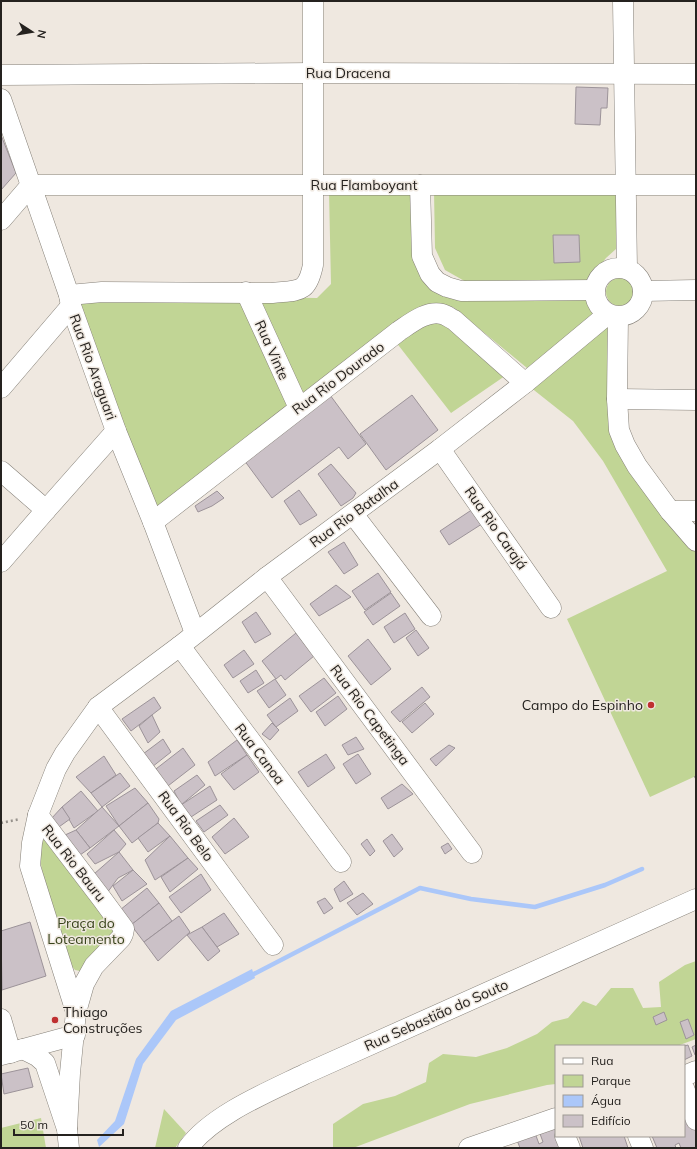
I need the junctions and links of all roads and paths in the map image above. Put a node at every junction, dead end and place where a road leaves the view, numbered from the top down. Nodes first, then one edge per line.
1 (313, 1) edge
2 (623, 1) edge
3 (314, 73) junction
4 (624, 74) junction
5 (696, 74) edge
6 (1, 75) edge
7 (1, 99) edge
8 (31, 185) junction
9 (313, 185) junction
10 (420, 185) junction
11 (626, 185) junction
12 (696, 185) edge
13 (1, 220) edge
14 (627, 269) junction
15 (595, 290) junction
16 (696, 290) edge
17 (644, 291) junction
18 (246, 292) junction
19 (70, 300) junction
20 (613, 316) junction
21 (525, 383) junction
22 (1, 388) edge
23 (617, 400) junction
24 (696, 400) edge
25 (298, 408) junction
26 (116, 431) junction
27 (440, 449) junction
28 (1, 471) edge
29 (46, 510) junction
30 (670, 511) junction
31 (696, 511) edge
32 (352, 514) junction
33 (153, 522) junction
34 (696, 542) edge
35 (1, 562) edge
36 (267, 577) junction
37 (551, 608) dead end
38 (431, 616) dead end
39 (195, 633) junction
40 (180, 646) junction
41 (98, 707) junction
42 (38, 815) junction
43 (472, 853) dead end
44 (341, 862) dead end
45 (696, 899) edge
46 (273, 945) dead end
47 (76, 1012) junction
48 (1, 1019) edge
49 (75, 1036) junction
50 (12, 1053) edge
51 (696, 1071) edge
52 (685, 1076) edge
53 (685, 1091) edge
54 (555, 1118) edge
55 (696, 1120) edge
56 (565, 1137) edge
57 (638, 1137) edge
58 (68, 1139) edge
59 (508, 1142) edge
60 (188, 1148) edge
61 (469, 1148) edge
62 (570, 1148) edge
63 (642, 1148) edge

1 - 3 street
2 - 4 street
3 - 4 street, Rua Dracena
3 - 6 street, Rua Dracena
3 - 9 street
4 - 5 street, Rua Dracena
4 - 11 street
7 - 8 street, Rua Rio Araguari
8 - 9 street, Rua Flamboyant
8 - 13 street
8 - 19 street, Rua Rio Araguari
9 - 10 street, Rua Flamboyant
9 - 18 street
10 - 11 street, Rua Flamboyant
10 - 15 street
11 - 12 street, Rua Flamboyant
11 - 14 street
14 - 15 street
14 - 17 street
15 - 20 street
16 - 17 street
17 - 20 street
18 - 19 street
18 - 25 street, Rua Vinte
19 - 22 street
19 - 26 street, Rua Rio Araguari
20 - 21 street, Rua Rio Batalha
20 - 23 street
21 - 25 street, Rua Rio Dourado
21 - 27 street, Rua Rio Batalha
23 - 24 street
23 - 30 street
25 - 33 street, Rua Rio Dourado
26 - 29 street
26 - 33 street, Rua Rio Araguari
27 - 32 street, Rua Rio Batalha
27 - 37 street, Rua Rio Carajá
28 - 29 street
29 - 35 street
30 - 31 street
30 - 34 street
32 - 36 street, Rua Rio Batalha
32 - 38 street
33 - 39 street, Rua Rio Araguari
36 - 39 street, Rua Rio Batalha
36 - 43 street, Rua Rio Capetinga
39 - 40 street, Rua Rio Batalha
40 - 41 street, Rua Rio Batalha
40 - 44 street, Rua Canoa
41 - 42 street, Rua Rio Batalha
41 - 46 street, Rua Rio Belo
42 - 47 street, Rua Rio Batalha
42 - 47 street, Rua Rio Bauru
45 - 60 street, Rua Sebastião do Souto
47 - 49 street
48 - 50 street
49 - 50 street
49 - 58 street
50 - 58 street
51 - 52 street
53 - 55 street
54 - 59 street
56 - 62 street
57 - 63 street
59 - 61 street

